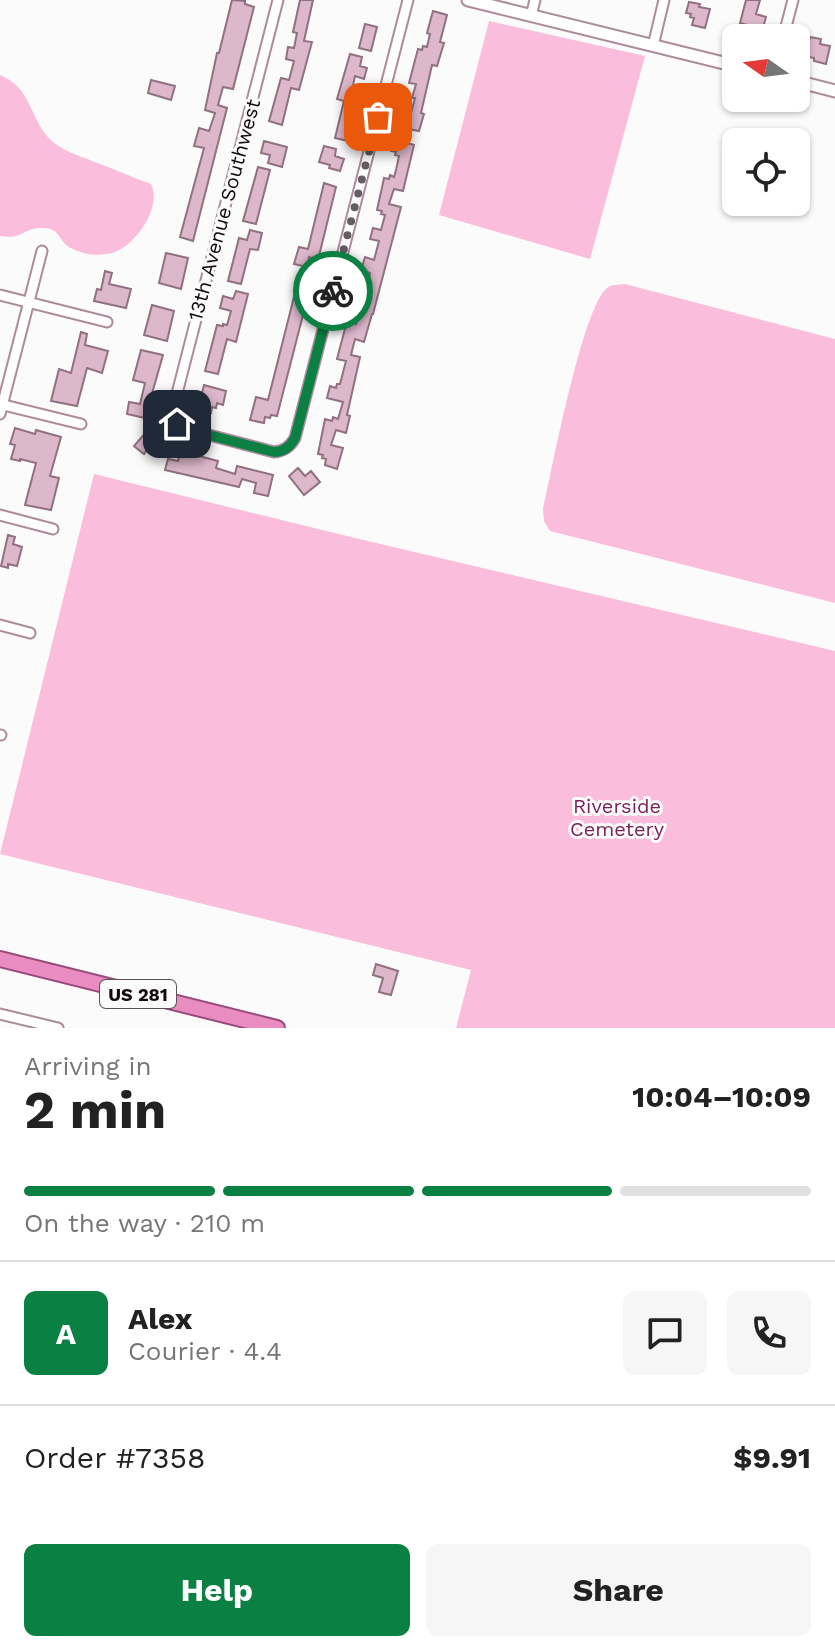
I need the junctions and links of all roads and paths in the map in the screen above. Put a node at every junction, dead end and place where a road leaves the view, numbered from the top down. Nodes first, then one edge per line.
1 (278, 0) edge
2 (408, 0) edge
3 (468, 0) edge
4 (535, 0) edge
5 (664, 0) edge
6 (793, 0) edge
7 (531, 16) junction
8 (787, 24) edge
9 (653, 46) junction
10 (722, 63) edge
11 (810, 85) edge
12 (835, 91) edge
13 (42, 251) dead end
14 (0, 295) edge
15 (28, 302) junction
16 (107, 322) dead end
17 (1, 408) edge
18 (81, 424) dead end
19 (0, 515) edge
20 (53, 529) dead end
21 (0, 625) edge
22 (30, 633) dead end
23 (0, 959) edge
24 (0, 1014) edge
25 (58, 1028) edge
26 (277, 1028) edge

1 - 2 street, 13th Avenue Southwest
3 - 7 street
4 - 7 street
5 - 9 street
6 - 8 street
7 - 9 street
9 - 10 street
11 - 12 street
13 - 15 street
14 - 15 street
15 - 16 street
15 - 17 street
17 - 18 street
19 - 20 street
21 - 22 street
23 - 26 highway, US 281
24 - 25 street

